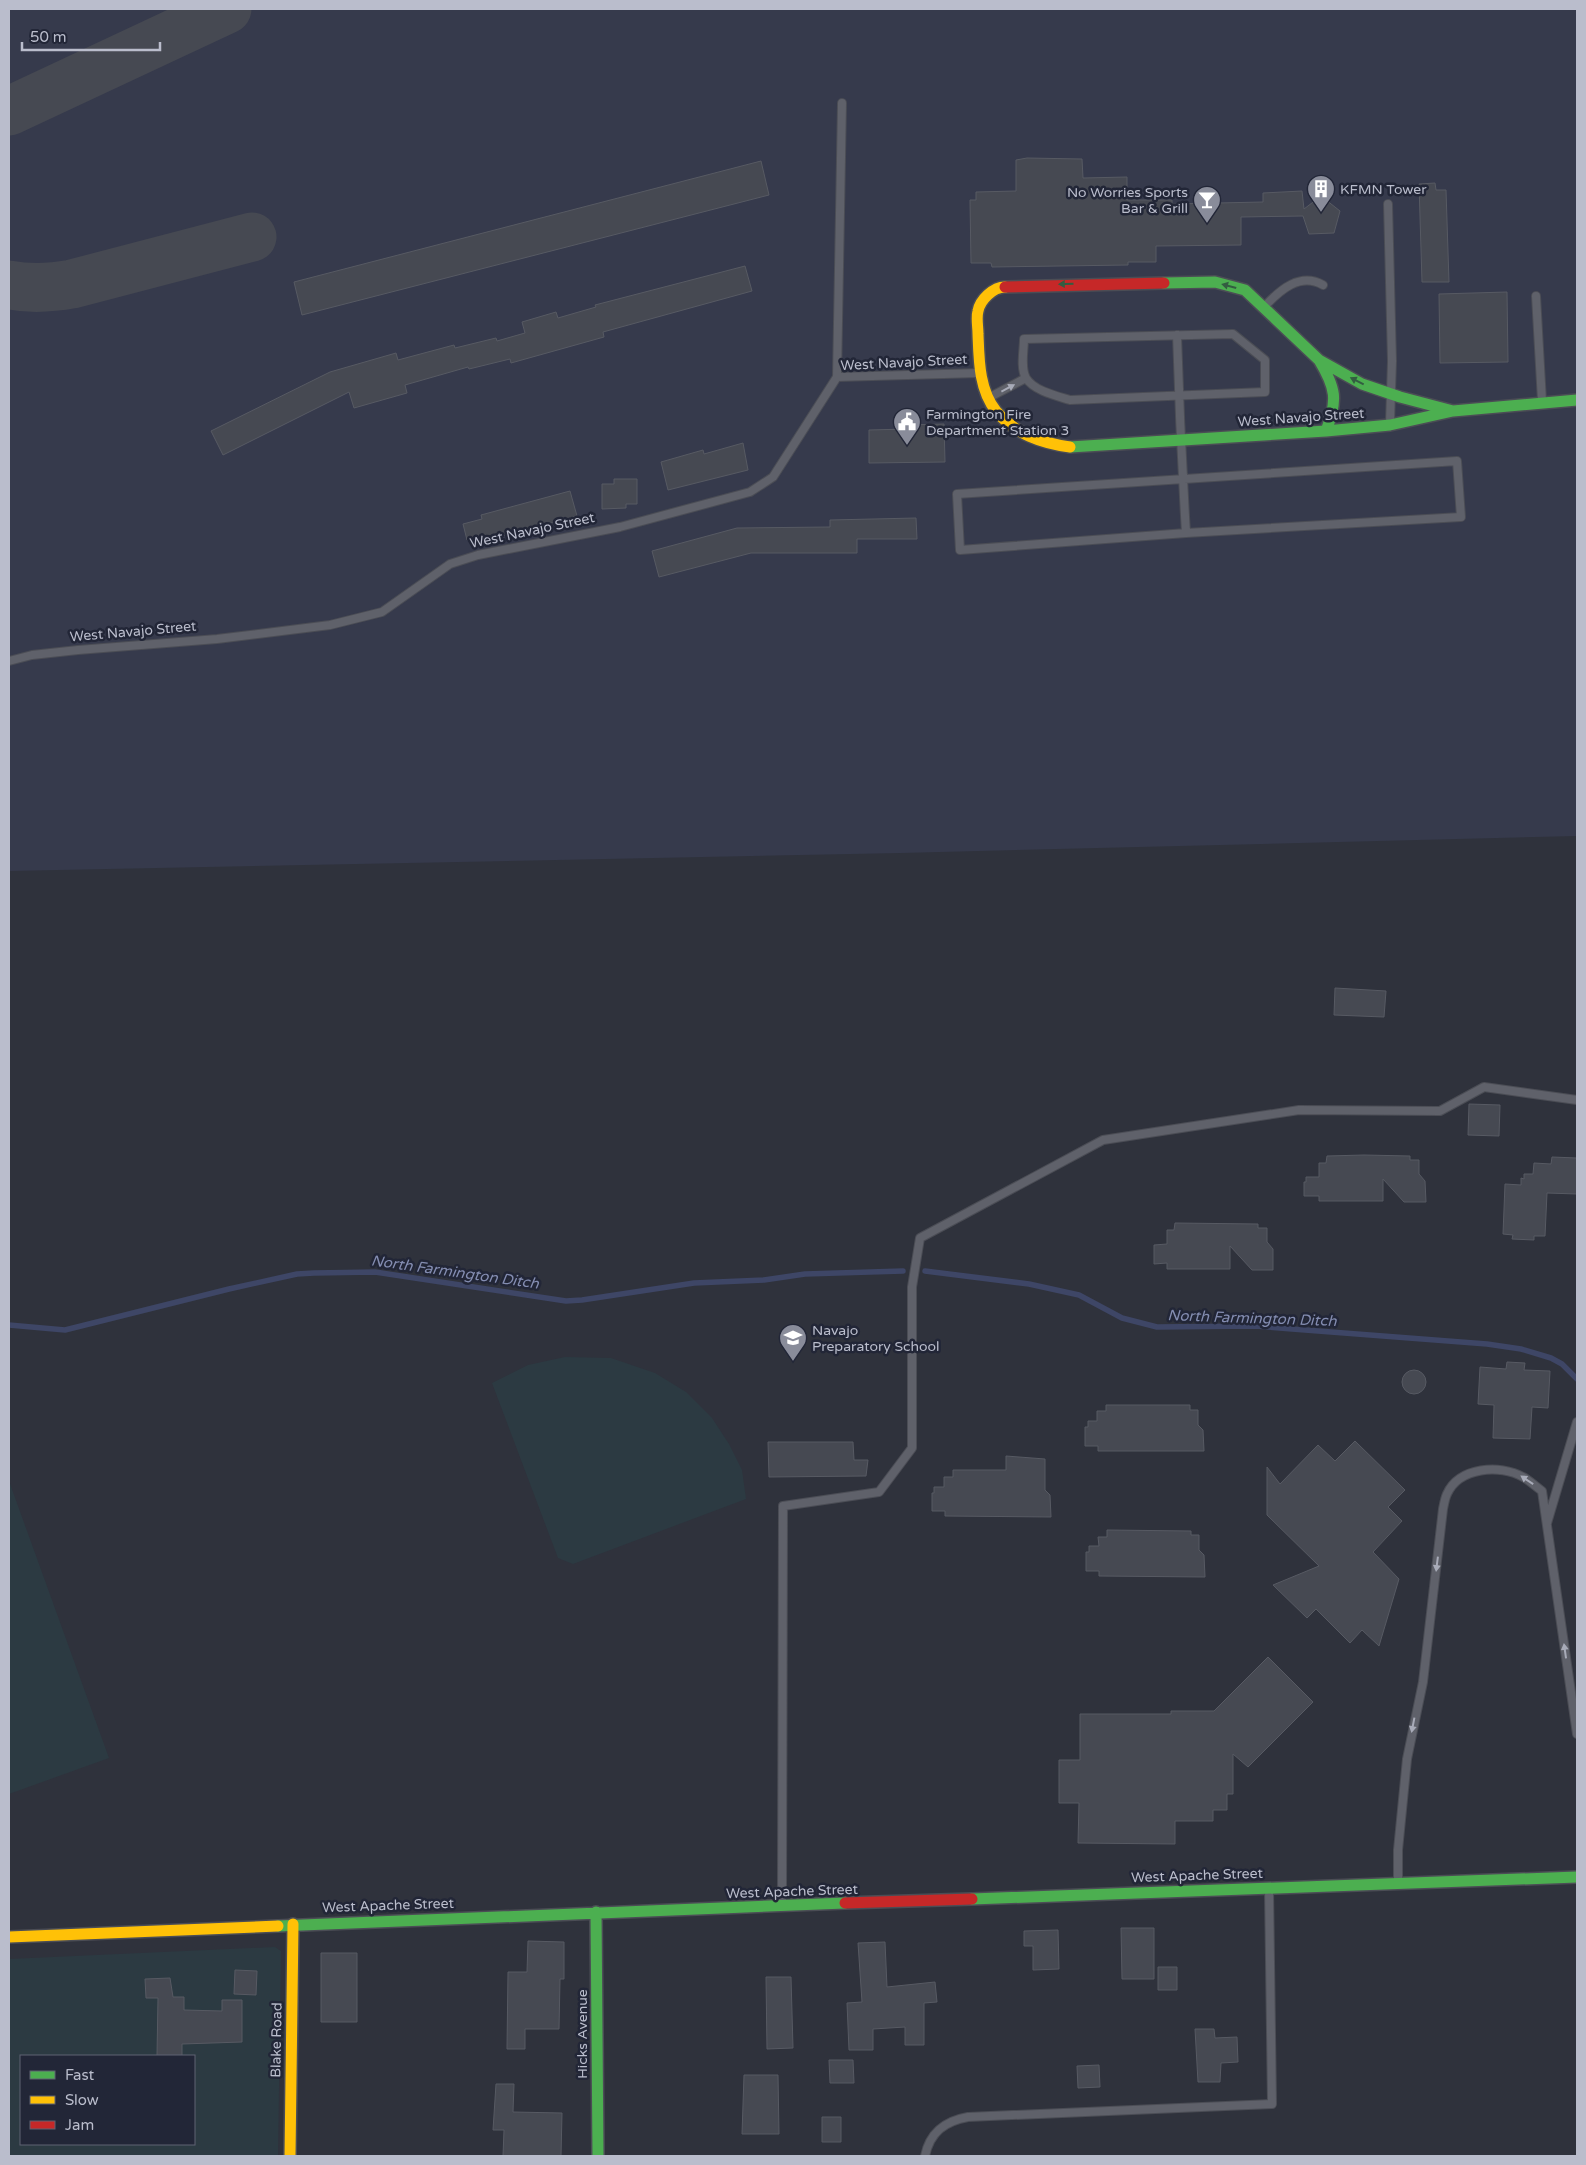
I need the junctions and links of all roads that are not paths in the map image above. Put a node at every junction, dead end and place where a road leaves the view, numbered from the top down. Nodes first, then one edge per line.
1 (842, 103) dead end
2 (1388, 204) dead end
3 (1323, 285) dead end
4 (1536, 296) dead end
5 (1264, 307) junction
6 (1177, 335) junction
7 (1319, 360) junction
8 (979, 373) junction
9 (837, 377) junction
10 (1026, 378) junction
11 (1390, 394) junction
12 (1179, 395) junction
13 (988, 398) junction
14 (1577, 400) edge
15 (1542, 403) junction
16 (1454, 411) junction
17 (1390, 425) junction
18 (1326, 431) junction
19 (1181, 440) junction
20 (1183, 479) junction
21 (1186, 533) junction
22 (9, 661) edge
23 (1577, 1100) edge
24 (1577, 1422) edge
25 (1547, 1526) junction
26 (1577, 1734) edge
27 (1577, 1877) edge
28 (1398, 1883) junction
29 (1269, 1887) junction
30 (782, 1906) junction
31 (596, 1912) junction
32 (293, 1924) junction
33 (9, 1937) edge
34 (290, 2156) edge
35 (598, 2156) edge
36 (925, 2156) edge

1 - 9 lane
2 - 11 lane
3 - 5 lane
4 - 15 lane
5 - 7 street
5 -> 8 street
6 - 10 lane
6 - 12 lane
6 - 12 lane
11 -> 7 street
7 - 18 street
8 - 9 lane, West Navajo Street
8 - 13 street, West Navajo Street
9 - 22 lane, West Navajo Street
10 - 12 lane
13 -> 10 lane
11 - 16 street
11 - 17 lane
12 - 19 lane
13 - 19 street, West Navajo Street
14 - 15 street, West Navajo Street
15 - 16 street, West Navajo Street
16 - 17 street, West Navajo Street
17 - 18 street, West Navajo Street
18 - 19 street, West Navajo Street
19 - 20 lane
20 - 21 lane
20 - 21 lane
20 - 21 lane
23 - 30 lane
24 - 25 lane
26 -> 25 lane
25 -> 28 lane
27 - 28 street, West Apache Street
28 - 29 street, West Apache Street
29 - 30 street, West Apache Street
29 - 36 lane
30 - 31 street, West Apache Street
31 - 32 street, West Apache Street
31 - 35 street, Hicks Avenue
32 - 33 street, West Apache Street
32 - 34 street, Blake Road

